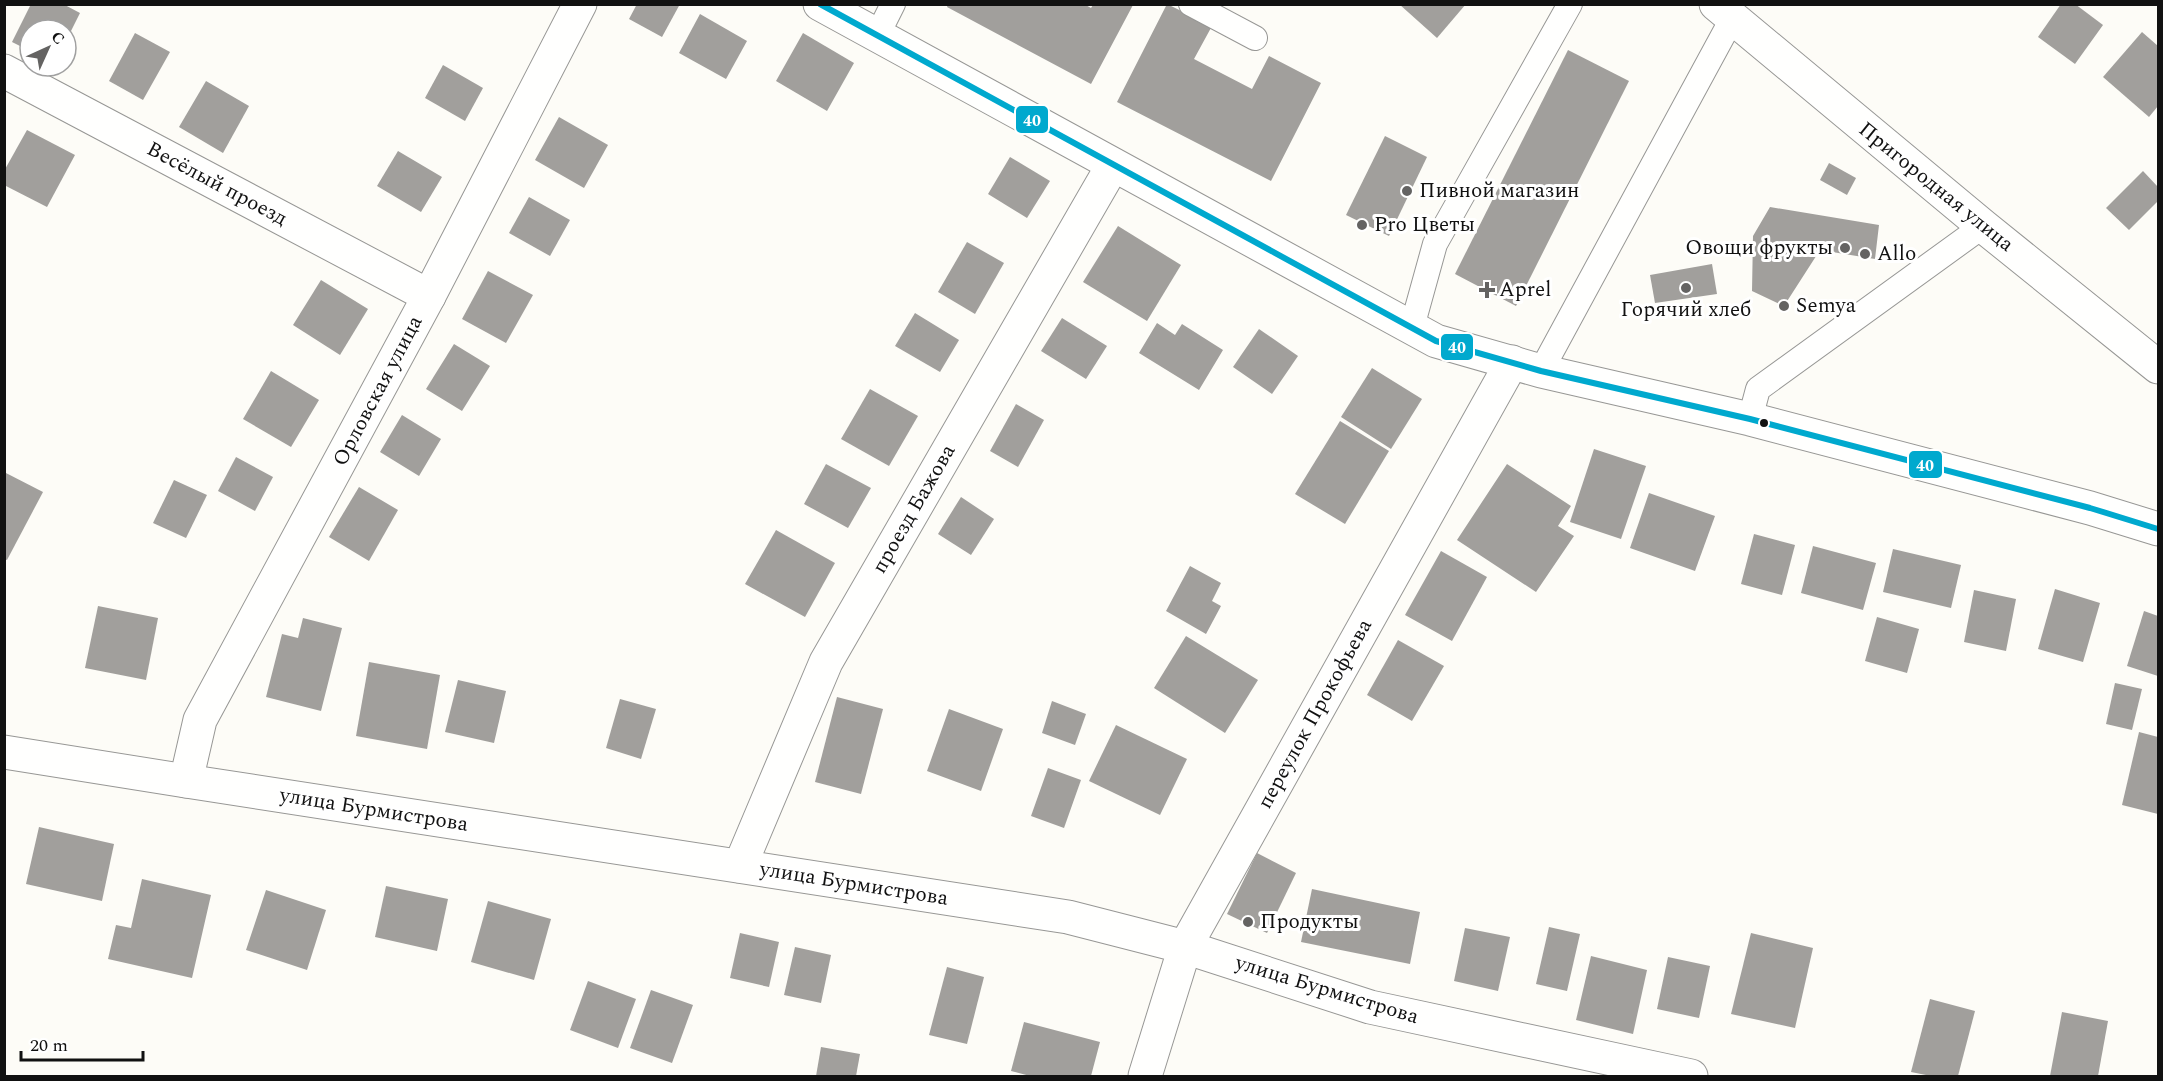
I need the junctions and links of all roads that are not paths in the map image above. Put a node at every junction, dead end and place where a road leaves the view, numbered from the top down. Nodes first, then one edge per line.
1 (580, 4) edge
2 (820, 4) edge
3 (893, 4) edge
4 (1191, 4) edge
5 (1570, 4) edge
6 (1724, 12) edge
7 (877, 36) junction
8 (1255, 38) dead end
9 (4, 71) edge
10 (1113, 165) junction
11 (1983, 226) junction
12 (429, 296) junction
13 (1412, 327) junction
14 (1527, 367) junction
15 (2158, 367) edge
16 (1750, 419) junction
17 (2158, 529) edge
18 (4, 752) edge
19 (186, 781) junction
20 (740, 866) junction
21 (1185, 947) junction
22 (1145, 1077) edge
23 (1690, 1077) edge

1 - 12 street, Орловская улица
2 - 7 street
3 - 7 lane
4 - 8 lane
5 - 13 lane
6 - 11 street, Пригородная улица
6 - 14 lane
7 - 10 street
9 - 12 street, Весёлый проезд
10 - 13 street
10 - 20 street, проезд Бажова
11 - 15 street, Пригородная улица
11 - 16 lane
12 - 19 street, Орловская улица
13 - 14 street
14 - 16 street
14 - 21 street, переулок Прокофьева
16 - 17 street
18 - 19 street, улица Бурмистрова
19 - 20 street, улица Бурмистрова
20 - 21 street, улица Бурмистрова
21 - 22 street, переулок Прокофьева
21 - 23 street, улица Бурмистрова

